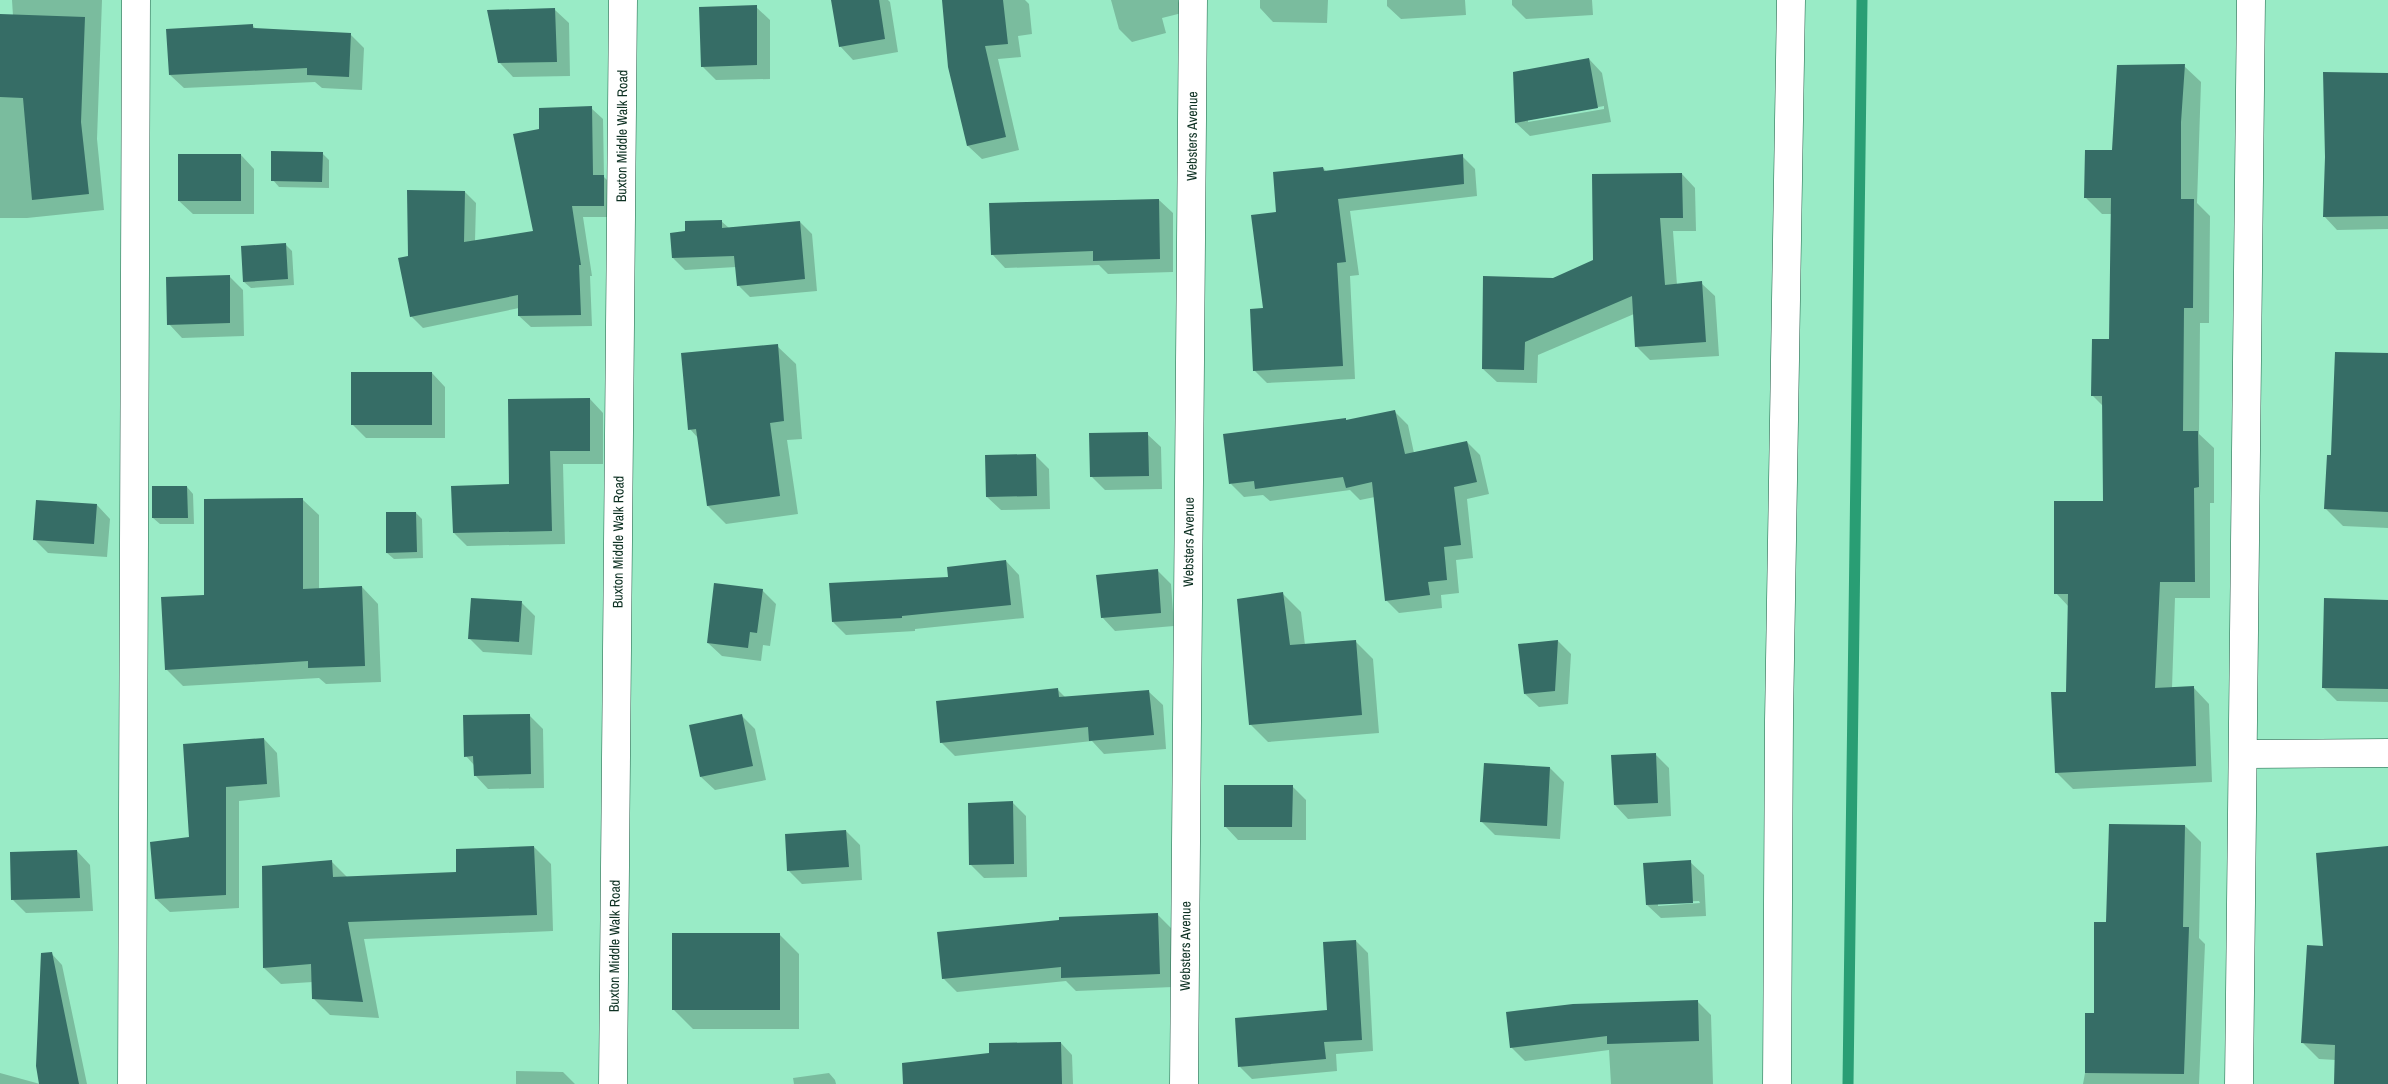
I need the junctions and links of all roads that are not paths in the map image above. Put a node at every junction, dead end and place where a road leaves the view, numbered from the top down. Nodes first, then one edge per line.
1 (136, 0) edge
2 (623, 0) edge
3 (1193, 0) edge
4 (1791, 0) edge
5 (2251, 0) edge
6 (2388, 753) edge
7 (2245, 754) junction
8 (132, 1084) edge
9 (614, 1084) edge
10 (1184, 1084) edge
11 (1777, 1084) edge
12 (2239, 1084) edge

1 - 8 street
2 - 9 street, Buxton Middle Walk Road
3 - 10 street, Websters Avenue
4 - 11 street
5 - 7 street
6 - 7 street
7 - 12 street

